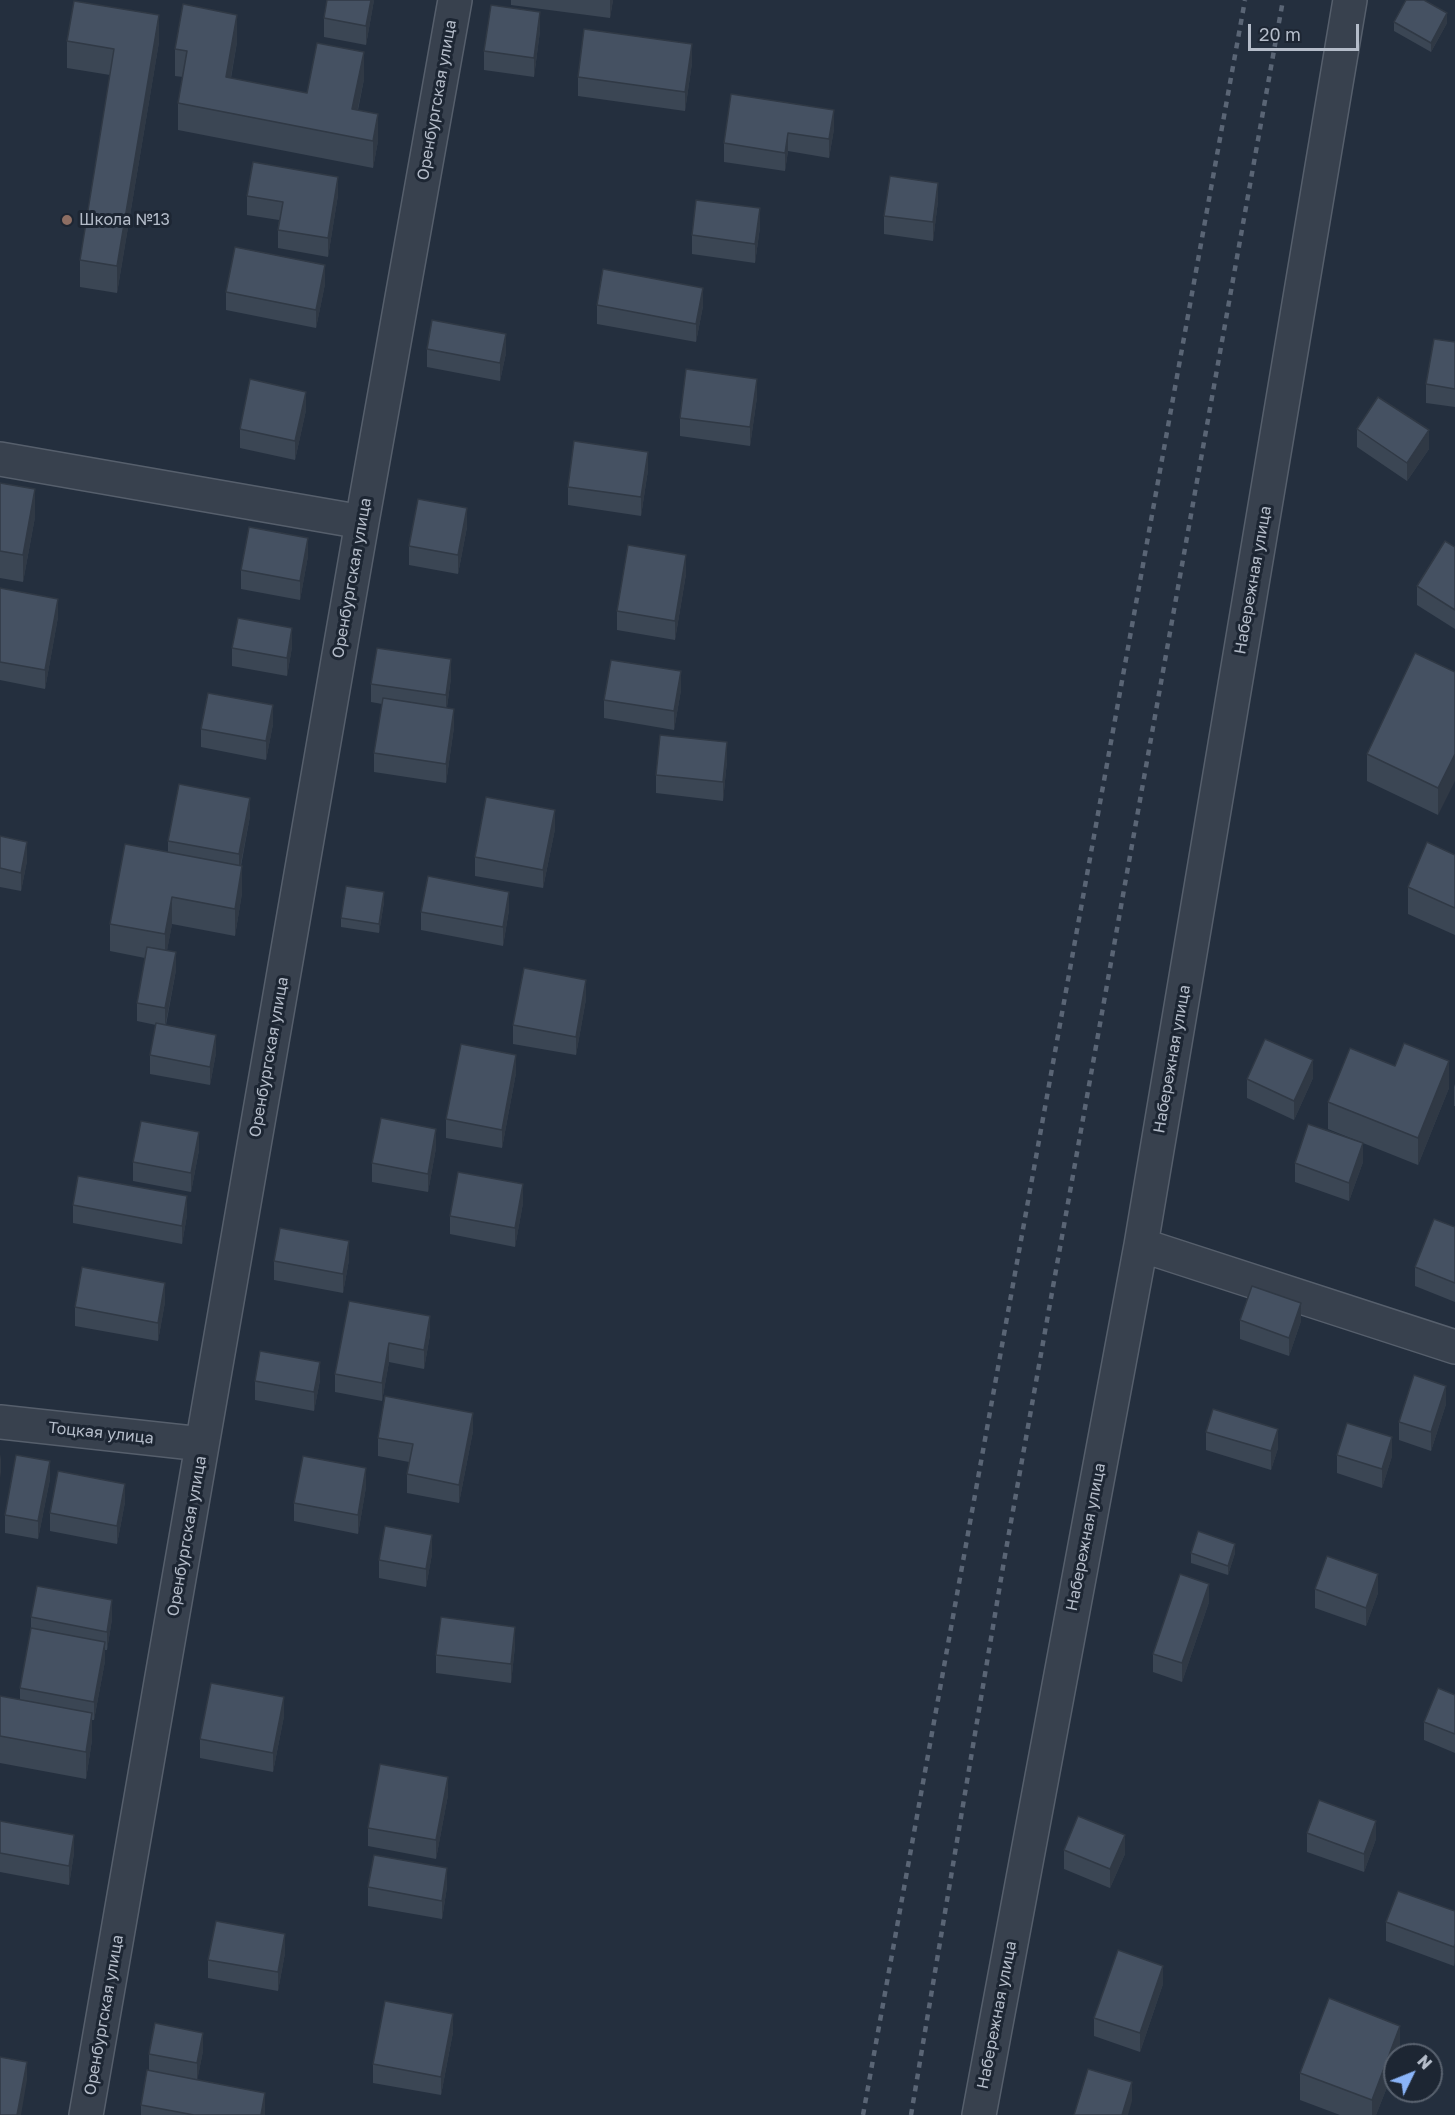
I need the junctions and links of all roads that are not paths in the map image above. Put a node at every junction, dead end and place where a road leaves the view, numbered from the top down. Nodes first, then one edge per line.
1 (455, 0) edge
2 (1350, 0) edge
3 (0, 459) edge
4 (362, 522) junction
5 (1140, 1245) junction
6 (1455, 1347) edge
7 (0, 1422) edge
8 (202, 1444) junction
9 (86, 2115) edge
10 (979, 2115) edge

1 - 4 street, Оренбургская улица
2 - 5 street, Набережная улица
3 - 4 street
4 - 8 street, Оренбургская улица
5 - 6 street
5 - 10 street, Набережная улица
7 - 8 street, Тоцкая улица
8 - 9 street, Оренбургская улица

